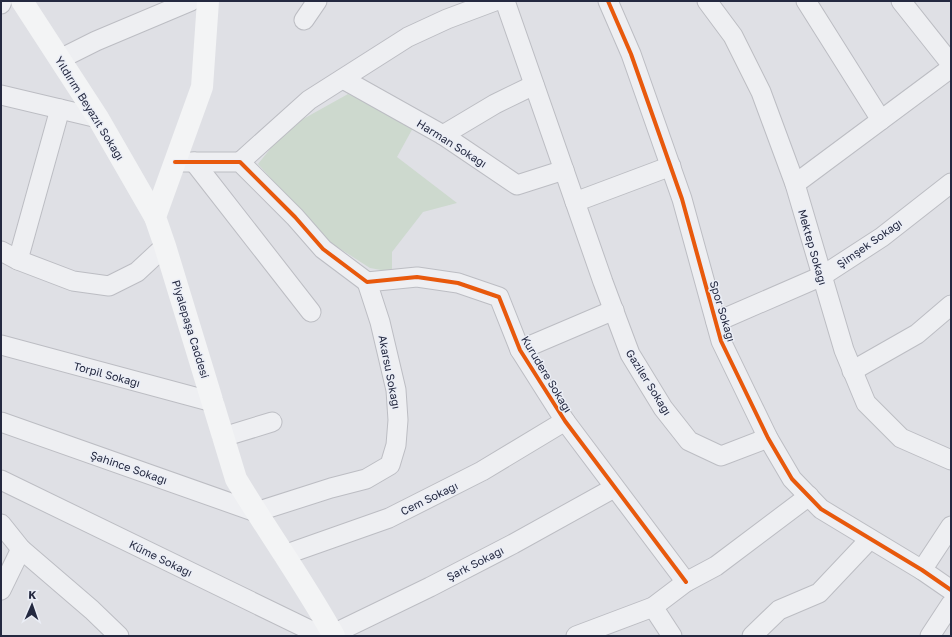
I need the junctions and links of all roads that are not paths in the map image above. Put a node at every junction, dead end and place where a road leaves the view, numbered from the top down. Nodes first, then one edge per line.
1 (2, 1) edge
2 (22, 1) edge
3 (191, 1) edge
4 (208, 1) edge
5 (317, 1) edge
6 (495, 1) edge
7 (505, 1) edge
8 (608, 1) edge
9 (708, 1) edge
10 (806, 1) edge
11 (901, 1) edge
12 (1, 4) edge
13 (304, 20) dead end
14 (60, 59) junction
15 (951, 64) edge
16 (951, 68) edge
17 (343, 79) junction
18 (534, 85) junction
19 (1, 95) edge
20 (60, 109) junction
21 (98, 118) junction
22 (881, 120) junction
23 (443, 135) junction
24 (184, 162) junction
25 (240, 162) junction
26 (671, 166) junction
27 (564, 170) junction
28 (951, 183) edge
29 (794, 184) junction
30 (575, 202) junction
31 (155, 217) junction
32 (166, 246) junction
33 (1, 251) edge
34 (18, 260) junction
35 (822, 276) junction
36 (367, 282) junction
37 (951, 305) edge
38 (614, 310) junction
39 (311, 312) dead end
40 (716, 322) junction
41 (1, 346) edge
42 (520, 350) junction
43 (852, 371) junction
44 (213, 402) junction
45 (565, 421) junction
46 (1, 422) edge
47 (272, 422) dead end
48 (223, 437) junction
49 (768, 438) junction
50 (951, 460) edge
51 (1, 480) edge
52 (614, 488) junction
53 (809, 496) junction
54 (256, 512) junction
55 (1, 524) edge
56 (951, 526) edge
57 (870, 539) junction
58 (21, 549) junction
59 (284, 555) junction
60 (922, 570) junction
61 (686, 582) junction
62 (1, 590) edge
63 (951, 590) edge
64 (951, 604) edge
65 (653, 607) junction
66 (330, 635) edge
67 (120, 636) edge
68 (576, 636) edge
69 (672, 636) edge
70 (752, 636) edge
71 (930, 636) edge

1 - 12 street
2 - 14 street, Yıldırım Beyazıt Sokağı
3 - 14 street
4 - 24 street
5 - 13 street
6 - 17 street
7 - 18 street, Gaziler Sokağı
8 - 26 street, Spor Sokağı
9 - 29 street, Mektep Sokağı
10 - 22 street
11 - 15 street
14 - 21 street, Yıldırım Beyazıt Sokağı
16 - 22 street
17 - 23 street, Harman Sokağı
17 - 25 street
18 - 23 street
18 - 27 street, Gaziler Sokağı
19 - 20 street
20 - 21 street
20 - 34 street
21 - 31 street, Yıldırım Beyazıt Sokağı
22 - 29 street
23 - 27 street, Harman Sokağı
24 - 25 street
24 - 31 street
24 - 39 street
25 - 36 street
26 - 30 street
26 - 40 street, Spor Sokağı
27 - 30 street, Gaziler Sokağı
28 - 35 street, Şimşek Sokağı
29 - 35 street, Mektep Sokağı
30 - 38 street, Gaziler Sokağı
31 - 32 street, Piyalepaşa Caddesi
32 - 34 street
32 - 44 street, Piyalepaşa Caddesi
33 - 34 street
35 - 40 street, Şimşek Sokağı
35 - 43 street, Mektep Sokağı
36 - 42 street, Kurudere Sokağı
36 - 54 street, Akarsu Sokağı
37 - 43 street
38 - 42 street
38 - 49 street, Gaziler Sokağı
40 - 49 street, Spor Sokağı
41 - 44 street, Torpil Sokağı
42 - 45 street, Kurudere Sokağı
43 - 50 street, Mektep Sokağı
44 - 48 street, Piyalepaşa Caddesi
45 - 52 street, Kurudere Sokağı
45 - 59 street, Cem Sokağı
46 - 54 street, Şahince Sokağı
47 - 48 street
48 - 54 street, Piyalepaşa Caddesi
49 - 53 street, Spor Sokağı
51 - 66 street, Küme Sokağı
52 - 61 street, Kurudere Sokağı
52 - 66 street, Şark Sokağı
53 - 57 street, Spor Sokağı
53 - 61 street
54 - 59 street, Piyalepaşa Caddesi
55 - 58 street
56 - 60 street
57 - 60 street, Spor Sokağı
57 - 70 street
58 - 62 street
58 - 67 street
59 - 66 street, Piyalepaşa Caddesi
60 - 63 street, Spor Sokağı
61 - 65 street
64 - 71 street
65 - 68 street
65 - 69 street

